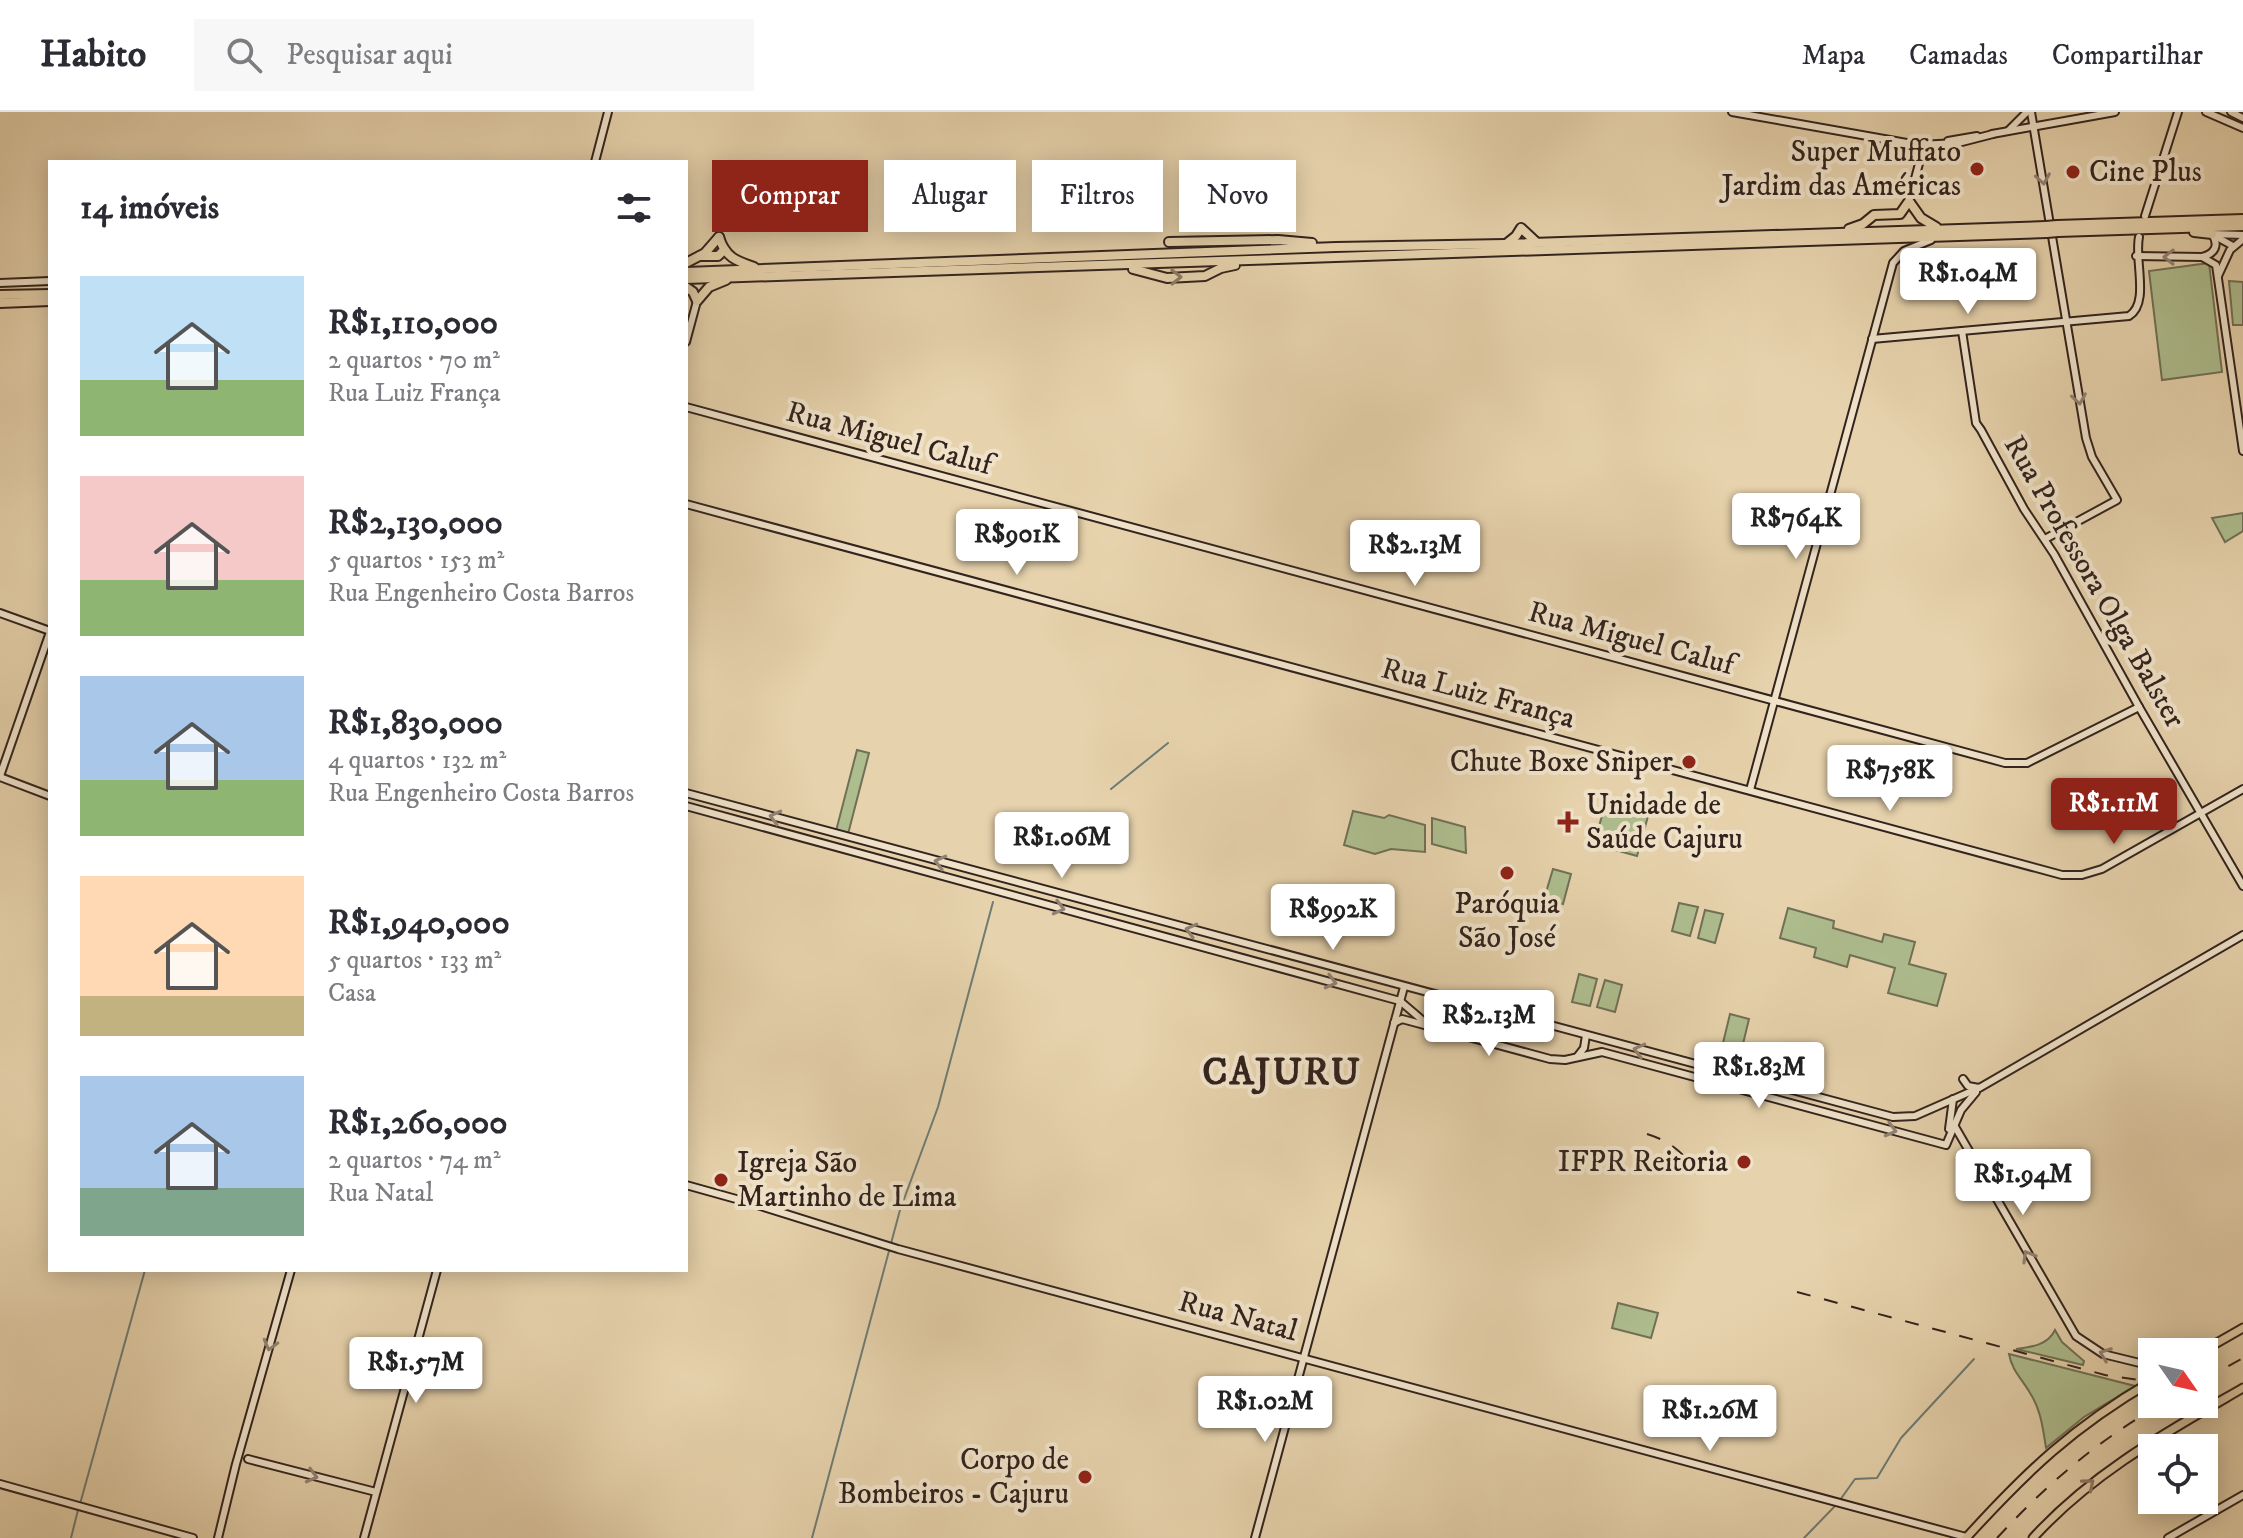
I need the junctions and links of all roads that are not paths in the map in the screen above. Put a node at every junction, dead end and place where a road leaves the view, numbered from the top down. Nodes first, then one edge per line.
1 (608, 112) edge
2 (1732, 112) edge
3 (2030, 112) edge
4 (2115, 112) edge
5 (2178, 112) edge
6 (2206, 112) edge
7 (2231, 112) edge
8 (2243, 118) edge
9 (2052, 124) junction
10 (2243, 128) edge
11 (2034, 129) junction
12 (2006, 132) junction
13 (1924, 145) junction
14 (596, 160) edge
15 (1909, 201) junction
16 (2145, 216) dead end
17 (2243, 219) edge
18 (2243, 226) edge
19 (2052, 229) junction
20 (2158, 229) junction
21 (1838, 233) junction
22 (1940, 233) junction
23 (2212, 234) junction
24 (2139, 237) dead end
25 (2243, 237) edge
26 (1169, 242) dead end
27 (1536, 243) junction
28 (1505, 244) junction
29 (2233, 246) junction
30 (1336, 247) junction
31 (724, 250) junction
32 (2214, 251) junction
33 (2228, 253) junction
34 (700, 256) junction
35 (2136, 256) junction
36 (2202, 257) junction
37 (1282, 258) junction
38 (688, 262) edge
39 (1100, 266) junction
40 (763, 269) junction
41 (688, 272) edge
42 (2218, 276) junction
43 (733, 277) junction
44 (688, 279) edge
45 (48, 281) edge
46 (1, 283) edge
47 (688, 288) edge
48 (48, 294) edge
49 (0, 295) edge
50 (48, 301) edge
51 (697, 301) junction
52 (0, 303) edge
53 (2066, 322) junction
54 (1962, 331) junction
55 (688, 335) edge
56 (1872, 339) junction
57 (688, 408) edge
58 (2243, 451) edge
59 (688, 505) edge
60 (2045, 539) junction
61 (0, 613) edge
62 (48, 630) edge
63 (48, 637) edge
64 (1774, 701) junction
65 (2139, 707) junction
66 (0, 776) edge
67 (2243, 789) edge
68 (1750, 790) junction
69 (688, 794) edge
70 (48, 795) edge
71 (688, 807) edge
72 (2201, 813) junction
73 (2243, 886) edge
74 (2243, 935) edge
75 (1402, 994) junction
76 (1394, 1023) junction
77 (1428, 1025) junction
78 (1586, 1035) junction
79 (1572, 1059) junction
80 (1963, 1079) dead end
81 (1980, 1088) junction
82 (1953, 1101) junction
83 (1962, 1108) junction
84 (1954, 1125) junction
85 (1947, 1141) junction
86 (688, 1186) edge
87 (290, 1272) edge
88 (436, 1272) edge
89 (2243, 1328) edge
90 (2218, 1342) edge
91 (1303, 1357) junction
92 (2138, 1364) edge
93 (2243, 1388) edge
94 (2138, 1389) edge
95 (244, 1439) junction
96 (248, 1459) junction
97 (236, 1472) junction
98 (0, 1484) edge
99 (376, 1492) junction
100 (2243, 1495) edge
101 (193, 1538) edge
102 (218, 1538) edge
103 (364, 1538) edge
104 (1255, 1538) edge
105 (1966, 1538) edge
106 (2033, 1538) edge
107 (2168, 1538) edge

1 - 14 street
2 - 13 street
3 - 9 street
3 - 11 street
3 - 12 street
4 - 9 street
5 - 16 street
6 - 10 street
7 - 8 street
9 - 11 street
11 - 12 street
11 -> 19 street
12 - 13 street
13 - 15 street
15 - 21 highway
15 - 22 highway
17 - 19 highway
18 - 20 highway
19 - 20 highway
19 - 22 highway
19 - 53 street
20 - 23 highway
21 - 22 highway
21 - 27 highway
22 - 37 highway
22 - 56 street
23 - 25 street
23 - 29 street
23 - 32 street
24 - 35 street
25 - 29 street
26 - 30 highway
27 - 28 highway
27 - 28 highway
28 - 30 highway
29 - 33 street
30 - 40 highway
31 - 34 highway
31 - 34 highway
31 - 40 highway
32 - 33 street
32 - 36 street
33 - 42 street
34 - 38 highway
36 -> 35 street
35 - 53 street
36 - 42 street
37 - 39 highway
39 -> 37 highway
39 - 43 highway
40 - 41 highway
42 - 58 street
43 - 44 highway
43 - 51 highway
45 - 46 street
47 - 51 highway
48 - 49 highway
50 - 52 highway
51 - 55 street
53 - 54 street
53 -> 60 street
54 - 56 street
54 - 60 street, Rua Professora Olga Balster
56 - 64 street
57 - 64 street, Rua Miguel Caluf
59 - 68 street, Rua Luiz França
60 - 65 street, Rua Professora Olga Balster
61 - 62 street
63 - 66 street
64 - 65 street, Rua Miguel Caluf
64 - 68 street
65 - 72 street, Rua Professora Olga Balster
66 - 70 street
67 - 72 street, Rua Luiz França
68 - 72 street, Rua Luiz França
75 -> 69 street
71 -> 75 street
72 - 73 street, Rua Professora Olga Balster
74 - 81 street
75 - 76 street
75 - 77 street
75 - 78 street
76 - 77 street
76 - 91 street
77 - 79 street
78 - 79 street
82 -> 78 street
79 -> 85 street
80 - 81 street
81 - 82 street
81 - 83 street
82 - 83 street
82 - 83 street
82 - 85 street
83 - 84 street
84 - 85 street
92 -> 84 street
86 - 91 street, Rua Natal
87 -> 95 street
88 - 99 street
89 - 90 main road
91 - 104 street
91 - 105 street, Rua Natal
106 -> 93 main road
94 - 105 main road
95 - 96 street
95 - 97 street
96 - 97 street
96 -> 99 street
97 - 102 street
98 - 101 street
99 - 103 street
100 - 107 street

